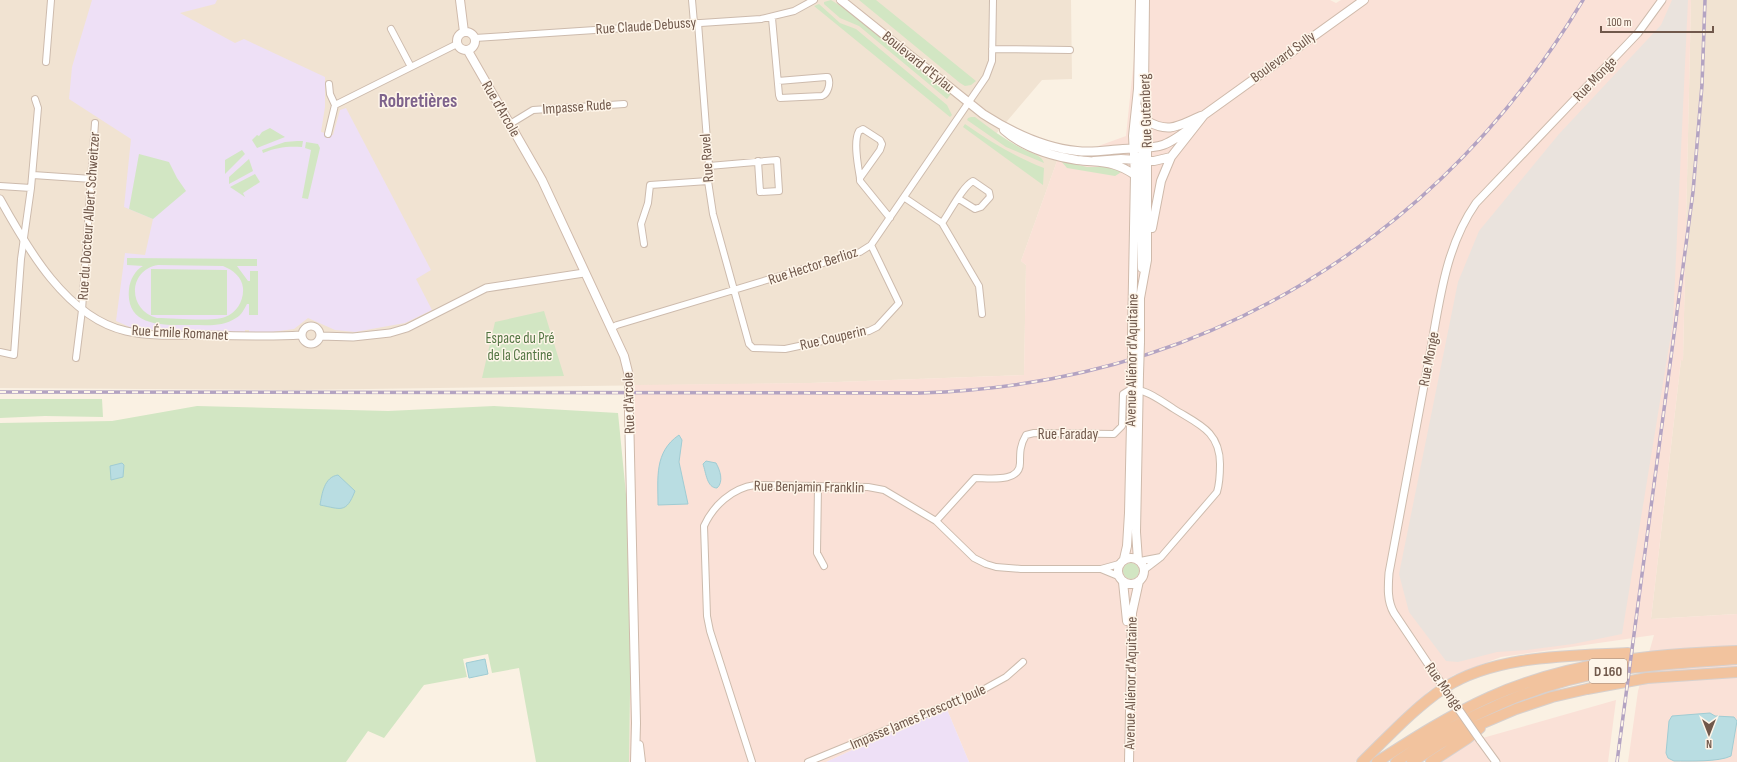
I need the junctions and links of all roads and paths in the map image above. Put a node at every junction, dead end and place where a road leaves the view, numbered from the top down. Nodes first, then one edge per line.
1 (51, 0) edge
2 (460, 0) edge
3 (692, 0) edge
4 (814, 0) edge
5 (841, 0) edge
6 (993, 0) edge
7 (1140, 0) edge
8 (1145, 0) edge
9 (1364, 0) edge
10 (1662, 0) edge
11 (772, 18) junction
12 (696, 23) junction
13 (391, 29) dead end
14 (464, 32) junction
15 (475, 38) junction
16 (457, 44) junction
17 (992, 49) junction
18 (1070, 50) dead end
19 (468, 51) junction
20 (46, 62) dead end
21 (411, 67) junction
22 (778, 81) junction
23 (329, 84) dead end
24 (35, 99) dead end
25 (969, 102) junction
26 (624, 104) dead end
27 (335, 105) junction
28 (1204, 115) junction
29 (1147, 121) junction
30 (95, 123) dead end
31 (996, 123) junction
32 (510, 124) junction
33 (1193, 126) junction
34 (328, 134) dead end
35 (1141, 149) junction
36 (1171, 157) junction
37 (1141, 160) junction
38 (758, 161) junction
39 (1094, 161) junction
40 (709, 166) junction
41 (33, 175) junction
42 (1135, 175) junction
43 (860, 178) junction
44 (92, 179) junction
45 (708, 181) junction
46 (0, 186) edge
47 (31, 188) junction
48 (905, 198) junction
49 (0, 199) edge
50 (959, 199) junction
51 (890, 218) junction
52 (942, 223) junction
53 (25, 242) junction
54 (644, 244) dead end
55 (871, 245) junction
56 (1147, 260) junction
57 (584, 272) junction
58 (1142, 281) junction
59 (734, 290) junction
60 (82, 310) junction
61 (982, 314) dead end
62 (611, 328) junction
63 (301, 335) junction
64 (320, 336) junction
65 (0, 352) edge
66 (76, 358) dead end
67 (1135, 376) junction
68 (1135, 389) junction
69 (818, 486) junction
70 (936, 521) junction
71 (1161, 557) junction
72 (1139, 560) junction
73 (1121, 562) junction
74 (824, 566) dead end
75 (1101, 570) junction
76 (1144, 570) junction
77 (1121, 579) junction
78 (1139, 581) junction
79 (1737, 651) edge
80 (1677, 653) junction
81 (1737, 660) edge
82 (1023, 662) dead end
83 (1737, 672) edge
84 (1444, 688) junction
85 (1489, 721) junction
86 (636, 723) junction
87 (635, 762) edge
88 (641, 762) edge
89 (752, 762) edge
90 (808, 762) edge
91 (1125, 762) edge
92 (1129, 762) edge
93 (1362, 762) edge
94 (1377, 762) edge
95 (1396, 762) edge
96 (1412, 762) edge
97 (1431, 762) edge
98 (1496, 762) edge

1 - 20 street
2 - 14 main road
3 - 12 street, Rue Ravel
4 - 11 street, Rue Claude Debussy
5 - 25 main road, Boulevard d'Eylau
6 - 17 street, Rue Hector Berlioz
7 - 35 main road, Rue Gutenberg
8 - 29 main road, Rue Gutenberg
9 - 28 main road, Boulevard Sully
10 - 84 street, Rue Monge
11 - 12 street, Rue Claude Debussy
11 - 22 street
12 - 15 street, Rue Claude Debussy
12 - 40 street, Rue Ravel
13 - 21 street
14 - 15 main road
14 - 16 main road
15 - 19 main road
16 - 19 main road
16 - 21 street
17 - 18 street
17 - 25 street, Rue Hector Berlioz
19 - 32 main road, Rue d'Arcole
21 - 27 street
22 - 22 street
23 - 27 street
24 - 41 street
25 - 31 main road, Boulevard d'Eylau
25 - 48 street, Rue Hector Berlioz
26 - 32 street, Impasse Rude
27 - 34 street
28 - 29 main road, Boulevard Sully
28 - 33 main road, Boulevard Sully
29 - 35 main road, Rue Gutenberg
30 - 44 street, Rue du Docteur Albert Schweitzer
31 - 35 main road, Boulevard d'Eylau
31 - 39 main road, Boulevard d'Eylau
32 - 57 main road, Rue d'Arcole
33 - 35 main road, Boulevard Sully
33 - 36 main road, Boulevard Sully
35 - 37 main road, Rue Gutenberg
35 - 37 main road, Rue Gutenberg
36 - 37 main road
36 - 56 main road, Avenue Aliénor d'Aquitaine
37 - 39 main road, Boulevard d'Eylau
37 - 42 main road, Avenue Aliénor d'Aquitaine
37 - 56 main road, Avenue Aliénor d'Aquitaine
37 - 58 main road, Avenue Aliénor d'Aquitaine
38 - 38 street
38 - 40 street
39 - 42 main road, Boulevard d'Eylau
40 - 45 street, Rue Ravel
41 - 44 street
41 - 47 street
42 - 67 main road, Avenue Aliénor d'Aquitaine, bridge
43 - 43 street
43 - 51 street
44 - 60 street, Rue du Docteur Albert Schweitzer
45 - 54 street
45 - 59 street, Rue Ravel
46 - 47 street
47 - 53 street
48 - 51 street, Rue Hector Berlioz
48 - 52 street
49 - 53 street, Rue Émile Romanet
50 - 50 street
50 - 52 street
51 - 55 street, Rue Hector Berlioz
52 - 61 street
53 - 60 street, Rue Émile Romanet
53 - 65 street
55 - 59 street, Rue Hector Berlioz
55 - 59 street, Rue Couperin
56 - 58 main road, Avenue Aliénor d'Aquitaine
57 - 62 main road, Rue d'Arcole
57 - 64 street
58 - 67 main road, Avenue Aliénor d'Aquitaine, bridge
59 - 62 street, Rue Hector Berlioz
60 - 63 street, Rue Émile Romanet
60 - 66 street, Rue du Docteur Albert Schweitzer
62 - 86 main road, Rue d'Arcole, bridge
63 - 64 street
63 - 64 street
67 - 68 main road, Avenue Aliénor d'Aquitaine
68 - 70 street, Rue Faraday
68 - 71 street
68 - 72 main road, Avenue Aliénor d'Aquitaine
68 - 73 main road, Avenue Aliénor d'Aquitaine
69 - 70 street, Rue Benjamin Franklin
69 - 74 street
69 - 89 street, Rue Benjamin Franklin
70 - 75 street, Rue Benjamin Franklin
71 - 72 street
71 - 76 street
72 - 73 main road
72 - 76 main road
73 - 75 street, Rue Benjamin Franklin
73 - 77 main road
75 - 77 street, Rue Benjamin Franklin
76 - 78 main road
77 - 78 main road
77 - 91 main road, Avenue Aliénor d'Aquitaine
78 - 92 main road, Avenue Aliénor d'Aquitaine
79 - 80 highway
80 - 84 highway
80 - 94 highway
81 - 95 highway, D 160
82 - 90 street, Impasse James Prescott Joule
83 - 85 highway, D 160
84 - 93 highway
84 - 98 street, Rue Monge, bridge
85 - 96 highway, D 160
85 - 97 highway
86 - 87 main road, Rue d'Arcole
86 - 88 main road, Rue d'Arcole

